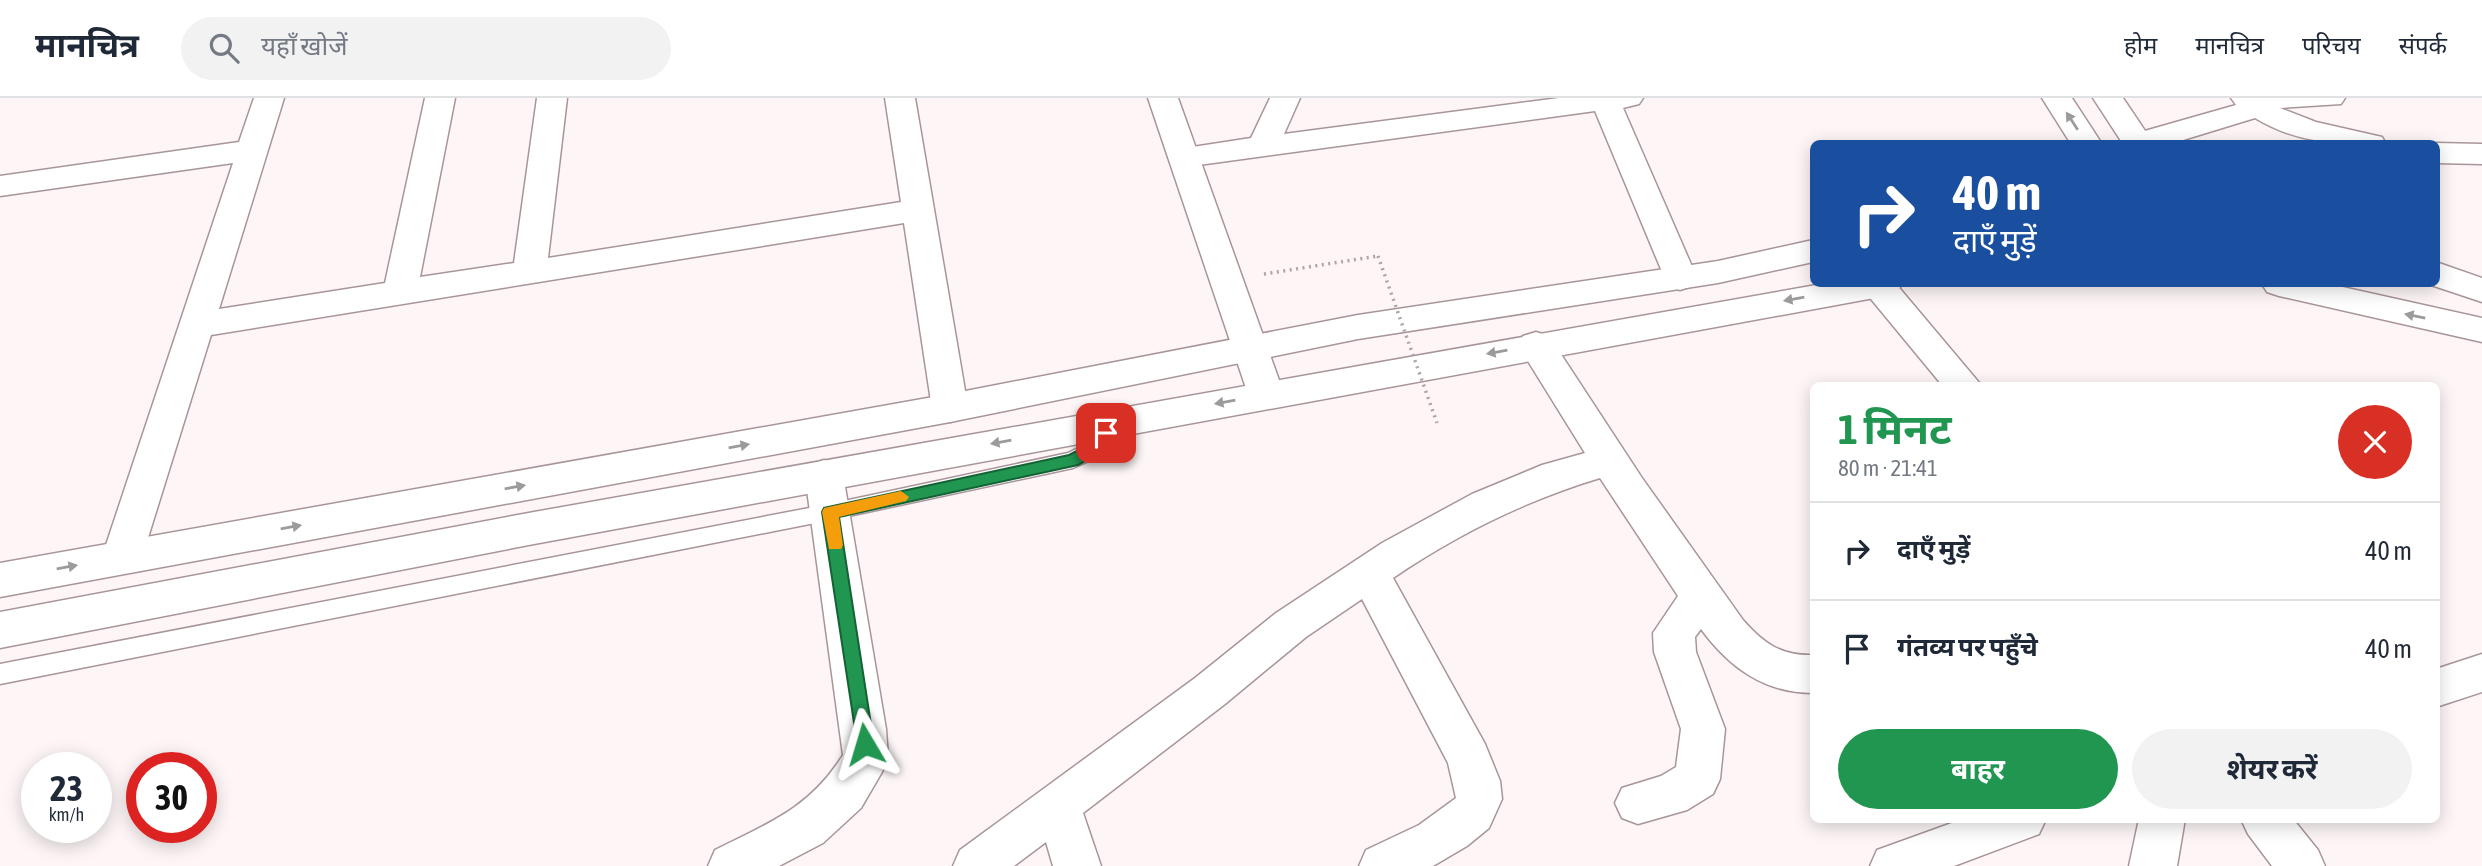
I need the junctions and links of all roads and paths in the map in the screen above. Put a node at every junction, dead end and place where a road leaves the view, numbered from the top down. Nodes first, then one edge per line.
1 (269, 98) edge
2 (440, 98) edge
3 (552, 98) edge
4 (900, 98) edge
5 (1163, 98) edge
6 (1285, 98) edge
7 (2057, 98) edge
8 (2108, 98) edge
9 (2330, 98) edge
10 (1613, 99) edge
11 (2250, 101) edge
12 (2084, 140) edge
13 (2136, 140) edge
14 (2146, 140) edge
15 (2354, 140) edge
16 (1263, 146) junction
17 (253, 150) junction
18 (2440, 153) edge
19 (2482, 154) edge
20 (1184, 157) junction
21 (0, 186) edge
22 (918, 210) junction
23 (1810, 252) edge
24 (529, 273) junction
25 (2440, 275) edge
26 (1680, 278) junction
27 (1226, 280) junction
28 (1865, 287) edge
29 (1884, 287) edge
30 (2292, 287) edge
31 (2482, 290) edge
32 (400, 294) junction
33 (196, 326) junction
34 (2482, 330) edge
35 (1536, 345) junction
36 (1249, 348) junction
37 (1961, 382) edge
38 (1266, 394) junction
39 (950, 408) junction
40 (1437, 423) dead end
41 (1607, 461) junction
42 (827, 494) junction
43 (122, 558) junction
44 (1369, 573) junction
45 (0, 580) edge
46 (1702, 596) junction
47 (0, 630) edge
48 (0, 674) edge
49 (1810, 674) edge
50 (1638, 803) dead end
51 (1058, 806) junction
52 (2161, 823) edge
53 (2267, 823) edge
54 (1994, 824) edge
55 (732, 866) edge
56 (977, 866) edge
57 (1077, 866) edge
58 (1382, 866) edge
59 (1894, 866) edge
60 (2153, 866) edge
61 (2301, 866) edge

1 - 17 street
2 - 32 street
3 - 24 street
4 - 22 street
5 - 20 street
6 - 16 street
12 -> 7 street
8 - 13 street
9 - 11 street
10 - 16 street
10 - 26 street
11 - 14 street
11 - 15 street
16 - 20 street
17 - 21 street
17 - 33 street
18 - 19 street
20 - 27 street
22 - 24 street
22 - 39 street
23 - 26 street
24 - 32 street
25 - 31 street
26 - 36 street
27 - 36 street
27 - 40 path, bridge
28 -> 35 street
29 - 37 street
34 -> 30 street
32 - 33 street
33 - 43 street
35 -> 38 street
35 - 41 street
36 - 38 street
36 - 39 street
38 -> 42 street
43 -> 39 street
41 - 44 street
41 - 46 street
42 - 47 street
42 - 48 lane
42 - 55 street
45 -> 43 street
44 - 51 street
44 - 58 street
46 - 49 street
46 - 50 street
51 - 56 street
51 - 57 street
52 - 60 street
53 - 61 street
54 - 59 street

